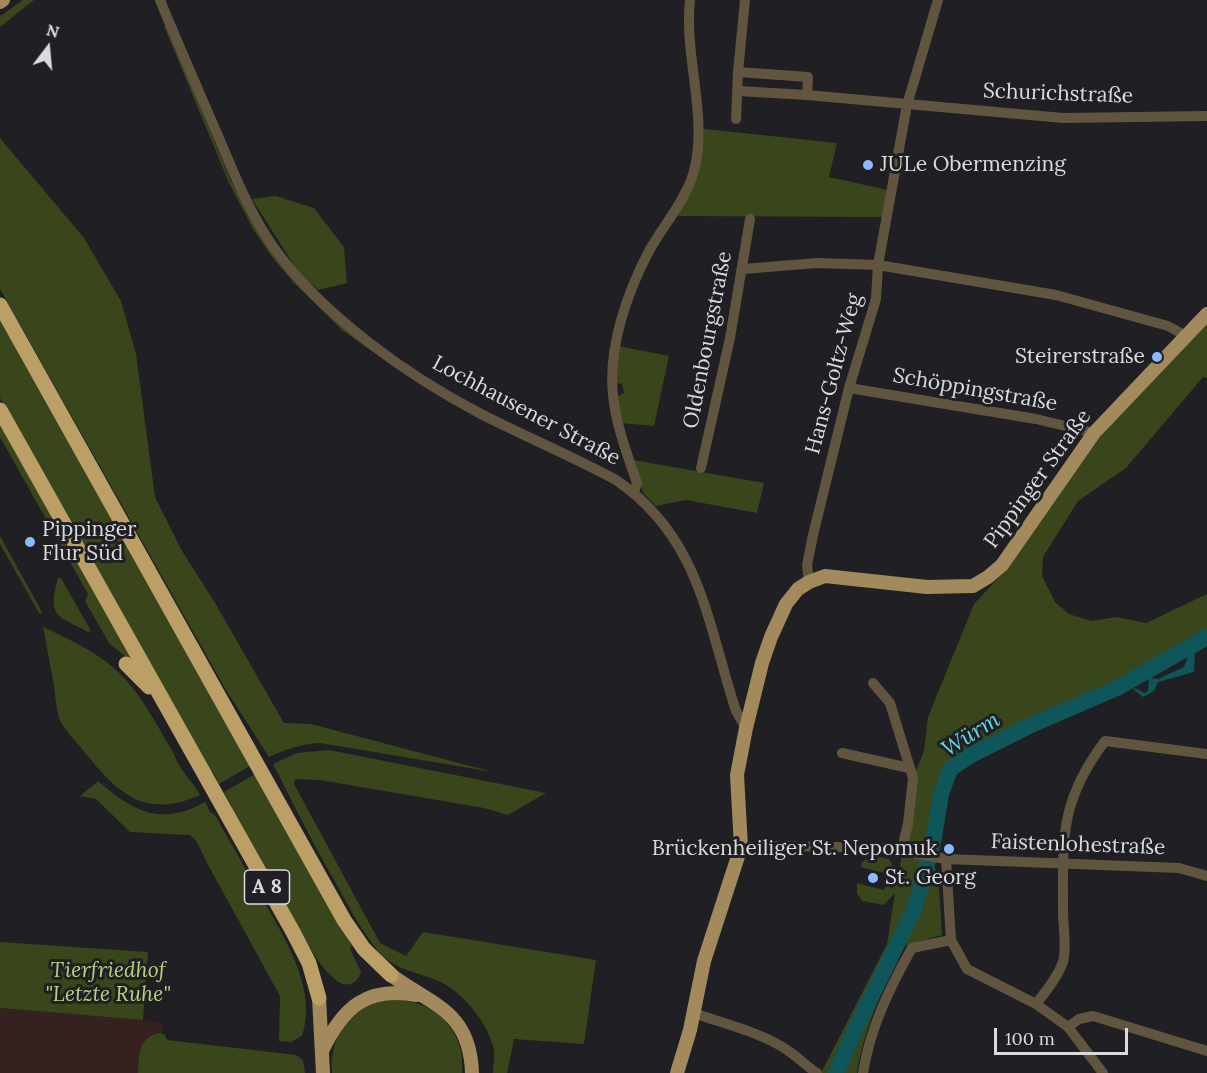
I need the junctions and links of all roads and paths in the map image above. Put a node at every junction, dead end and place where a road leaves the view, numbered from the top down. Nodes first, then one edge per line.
1 (160, 0) edge
2 (690, 0) edge
3 (745, 0) edge
4 (938, 0) edge
5 (738, 72) junction
6 (738, 91) junction
7 (807, 95) junction
8 (907, 105) junction
9 (1207, 116) edge
10 (736, 119) dead end
11 (750, 219) dead end
12 (878, 265) junction
13 (743, 269) junction
14 (0, 305) edge
15 (1207, 314) edge
16 (1186, 336) junction
17 (849, 388) junction
18 (0, 410) edge
19 (1094, 433) junction
20 (701, 468) dead end
21 (634, 492) junction
22 (809, 582) junction
23 (126, 664) dead end
24 (873, 683) dead end
25 (162, 700) junction
26 (746, 728) junction
27 (843, 753) dead end
28 (1207, 754) edge
29 (909, 768) junction
30 (741, 847) junction
31 (902, 852) junction
32 (941, 858) junction
33 (1063, 863) junction
34 (1207, 876) edge
35 (951, 940) junction
36 (391, 975) joint
37 (423, 995) junction
38 (319, 998) joint
39 (1036, 1004) junction
40 (694, 1013) junction
41 (1068, 1027) junction
42 (322, 1051) junction
43 (1207, 1051) edge
44 (801, 1069) edge
45 (323, 1073) edge
46 (472, 1073) edge
47 (677, 1073) edge
48 (817, 1073) edge
49 (863, 1073) edge
50 (1103, 1073) edge

1 - 21 street, Lochhausener Straße
2 - 21 street
3 - 5 street
4 - 8 street, Hans-Goltz-Weg
5 - 6 street
5 - 7 street
6 - 7 street, Schurichstraße
6 - 10 street
7 - 8 street, Schurichstraße
8 - 9 street, Schurichstraße
8 - 12 street, Hans-Goltz-Weg
11 - 13 street, Oldenbourgstraße
12 - 13 street
12 - 16 street
12 - 17 street, Hans-Goltz-Weg
13 - 20 street, Oldenbourgstraße
14 - 36 highway, A 8
15 - 16 main road, Pippinger Straße
16 - 19 main road, Pippinger Straße
17 - 19 street, Schöppingstraße
17 - 22 street, Hans-Goltz-Weg
18 - 25 highway, A 8
19 - 22 main road, Pippinger Straße
21 - 26 street, Lochhausener Straße
22 - 26 main road
23 - 25 highway
24 - 29 street
25 - 38 highway, A 8
26 - 30 main road
27 - 29 street
28 - 33 street
29 - 31 street
30 - 31 street, Faistenlohestraße
30 - 40 main road
31 - 32 street, Faistenlohestraße
32 - 33 street, Faistenlohestraße
32 - 35 street
33 - 34 street, Faistenlohestraße
33 - 39 street
35 - 39 street
35 - 49 street
36 - 37 main road
37 - 42 main road
37 - 46 main road
38 - 42 main road
39 - 41 street
40 - 44 street
40 - 47 main road
41 - 43 street
41 - 50 street
42 - 45 main road
44 - 48 street

